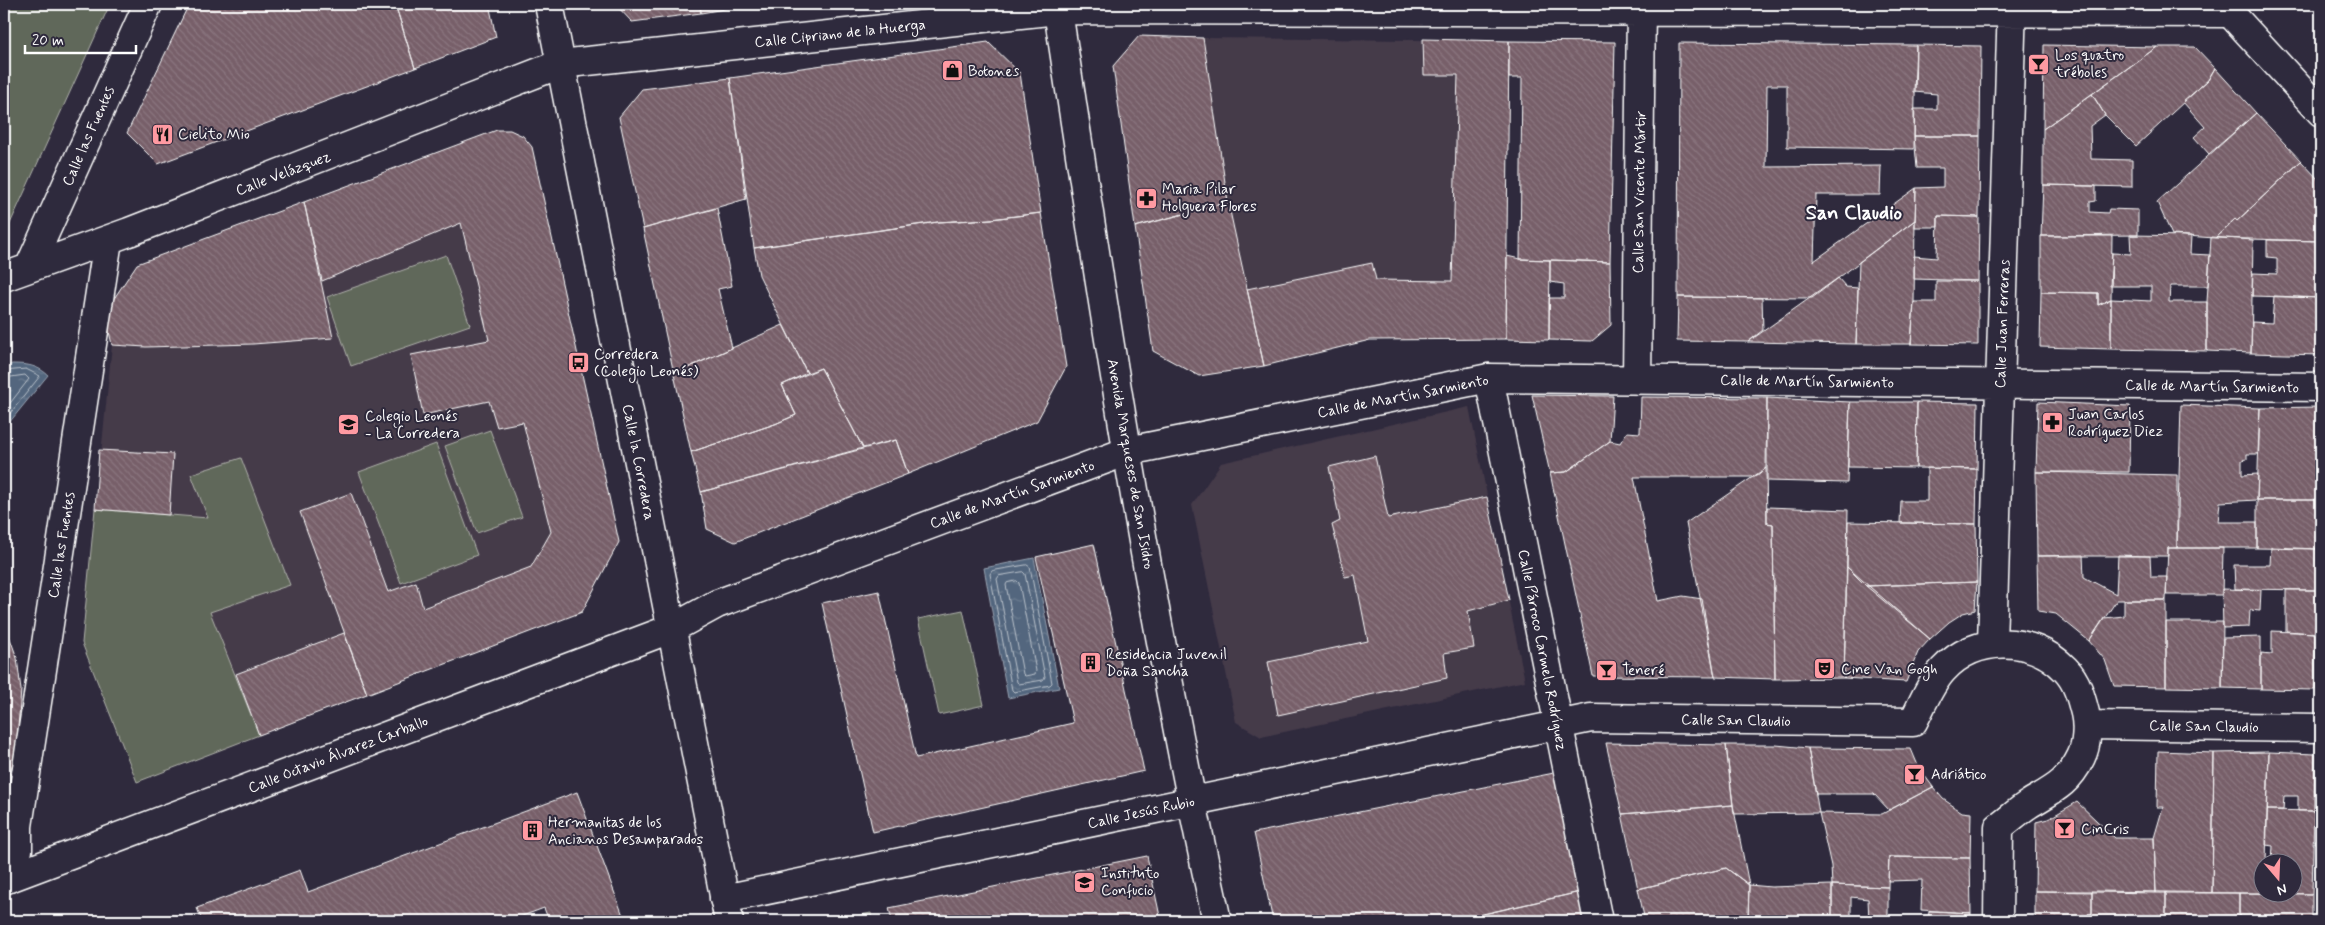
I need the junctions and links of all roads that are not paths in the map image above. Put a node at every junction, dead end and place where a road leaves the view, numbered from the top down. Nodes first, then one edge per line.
1 (148, 4) edge
2 (549, 4) edge
3 (1057, 7) edge
4 (1641, 7) edge
5 (2011, 8) edge
6 (2226, 8) edge
7 (560, 64) junction
8 (2321, 112) edge
9 (108, 240) junction
10 (29, 268) junction
11 (4, 277) edge
12 (1489, 378) junction
13 (1637, 380) junction
14 (2000, 383) junction
15 (2321, 387) edge
16 (1128, 451) junction
17 (673, 628) junction
18 (1992, 643) junction
19 (1559, 724) junction
20 (2087, 725) junction
21 (2321, 728) edge
22 (1190, 801) junction
23 (18, 850) dead end
24 (4, 880) edge
25 (726, 910) edge
26 (1216, 921) edge
27 (1598, 921) edge
28 (1998, 921) edge

1 - 10 street, Calle las Fuentes
2 - 7 street, Calle la Corredera
3 - 4 street, Calle Cipriano de la Huerga
3 - 7 street, Calle Cipriano de la Huerga
3 - 16 street, Avenida Marqueses de San Isidro
4 - 5 street, Calle Cipriano de la Huerga
4 - 13 street, Calle San Vicente Mártir
5 - 6 street, Calle Cipriano de la Huerga
5 - 14 street, Calle Juan Ferreras
6 - 8 street
7 - 9 street, Calle Velázquez
7 - 17 street, Calle la Corredera
9 - 10 street, Calle Velázquez
9 - 23 street, Calle las Fuentes
10 - 11 street, Calle Velázquez
12 - 13 street, Calle de Martín Sarmiento
12 - 16 street, Calle de Martín Sarmiento
12 - 19 street, Calle Párroco Carmelo Rodríguez
13 - 14 street, Calle de Martín Sarmiento
14 - 15 street, Calle de Martín Sarmiento
14 - 18 street, Calle Juan Ferreras
16 - 17 street, Calle de Martín Sarmiento
16 - 22 street, Avenida Marqueses de San Isidro
17 - 24 street, Calle Octavio Álvarez Carballo
17 - 25 street, Calle la Corredera
18 - 19 street, Calle San Claudio
18 - 20 street
19 - 22 street, Calle Jesús Rubio
19 - 27 street, Calle Párroco Carmelo Rodríguez
20 - 21 street, Calle San Claudio
20 - 28 street
22 - 25 street, Calle Jesús Rubio
22 - 26 street, Avenida Marqueses de San Isidro

